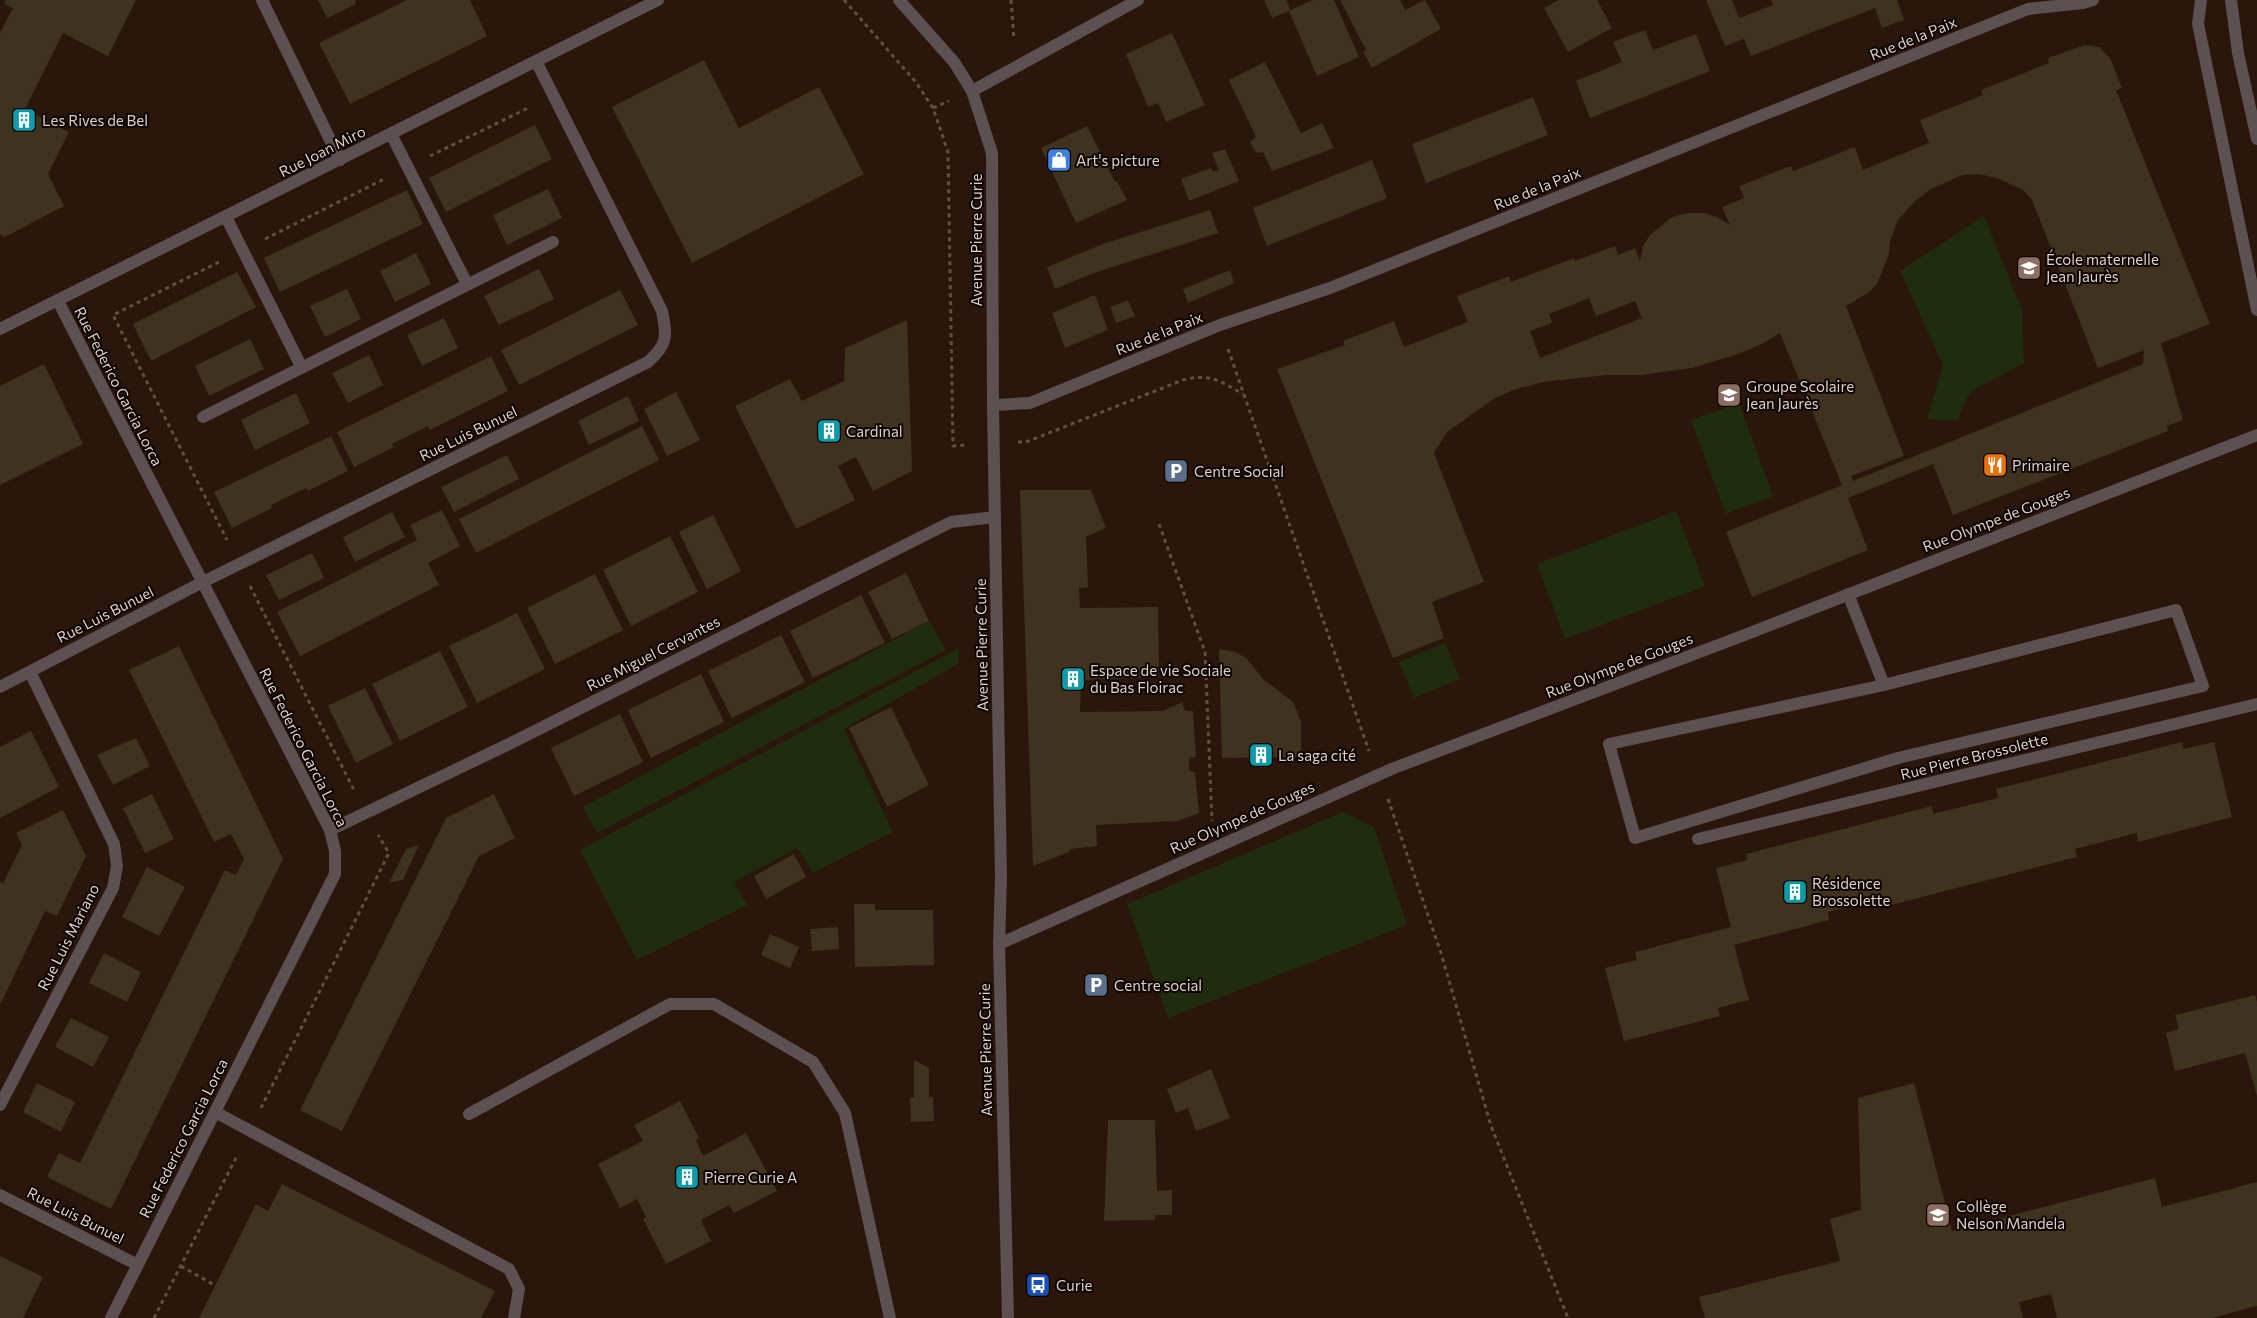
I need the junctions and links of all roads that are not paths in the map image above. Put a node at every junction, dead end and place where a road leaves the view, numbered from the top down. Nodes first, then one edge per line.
1 (262, 0) edge
2 (658, 0) edge
3 (899, 0) edge
4 (1138, 0) edge
5 (2093, 0) edge
6 (2201, 0) edge
7 (2231, 0) edge
8 (536, 61) junction
9 (972, 91) junction
10 (391, 134) junction
11 (2257, 139) edge
12 (340, 160) junction
13 (226, 217) junction
14 (552, 242) dead end
15 (467, 284) junction
16 (58, 301) junction
17 (2257, 310) edge
18 (0, 329) edge
19 (302, 368) junction
20 (993, 405) junction
21 (204, 417) dead end
22 (2257, 435) edge
23 (995, 517) junction
24 (201, 583) junction
25 (1848, 594) junction
26 (30, 672) junction
27 (1884, 685) junction
28 (0, 687) edge
29 (2257, 704) edge
30 (330, 830) junction
31 (1698, 838) dead end
32 (999, 944) junction
33 (0, 1105) edge
34 (215, 1112) junction
35 (468, 1114) dead end
36 (0, 1195) edge
37 (138, 1265) junction
38 (111, 1318) edge
39 (514, 1318) edge
40 (890, 1318) edge
41 (1008, 1318) edge

1 - 12 street
2 - 8 street, Rue Joan Miro
3 - 9 street, Avenue Pierre Curie
4 - 9 street
5 - 20 street, Rue de la Paix
6 - 17 street
7 - 11 street
8 - 10 street, Rue Joan Miro
8 - 24 street, Rue Luis Bunuel
9 - 20 street, Avenue Pierre Curie
10 - 12 street, Rue Joan Miro
10 - 15 street
12 - 13 street, Rue Joan Miro
13 - 16 street, Rue Joan Miro
13 - 19 street
14 - 15 street
15 - 19 street
16 - 18 street, Rue Joan Miro
16 - 24 street, Rue Federico Garcia Lorca
19 - 21 street
20 - 23 street, Avenue Pierre Curie
22 - 25 street, Rue Olympe de Gouges
23 - 30 street, Rue Miguel Cervantes
23 - 32 street, Avenue Pierre Curie
24 - 26 street, Rue Luis Bunuel
24 - 30 street, Rue Federico Garcia Lorca
25 - 27 street
25 - 32 street, Rue Olympe de Gouges
26 - 28 street, Rue Luis Bunuel
26 - 33 street, Rue Luis Mariano
27 - 27 street
29 - 31 street, Rue Pierre Brossolette
30 - 34 street, Rue Federico Garcia Lorca
32 - 41 street, Avenue Pierre Curie
34 - 37 street, Rue Federico Garcia Lorca
34 - 39 street
35 - 40 street
36 - 37 street, Rue Luis Bunuel
37 - 38 street, Rue Federico Garcia Lorca

